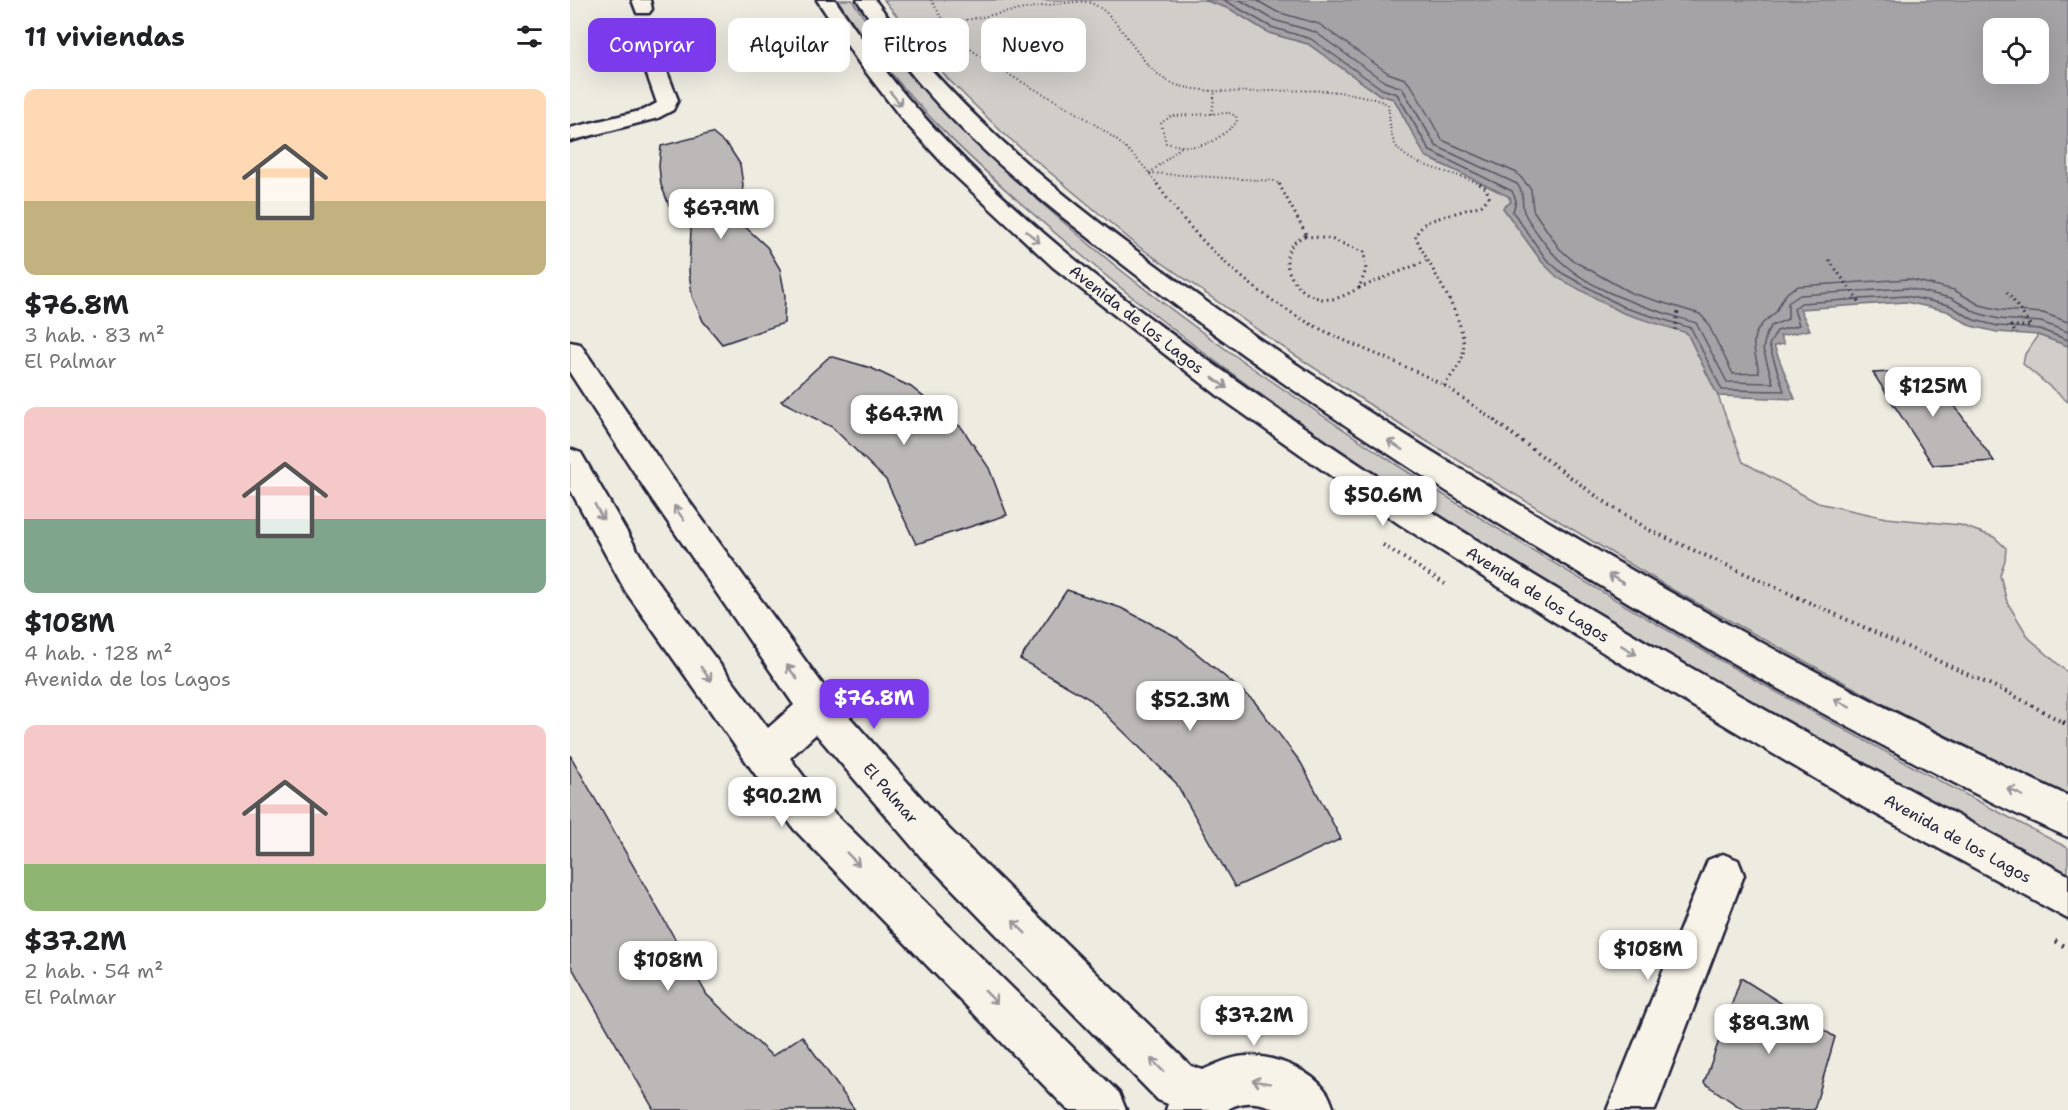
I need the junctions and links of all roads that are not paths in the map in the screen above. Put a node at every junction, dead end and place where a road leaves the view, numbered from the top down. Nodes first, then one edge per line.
1 (826, 0) edge
2 (867, 0) edge
3 (657, 72) edge
4 (570, 135) edge
5 (570, 351) edge
6 (573, 471) edge
7 (818, 708) junction
8 (765, 756) junction
9 (2068, 817) edge
10 (1723, 875) dead end
11 (2068, 898) edge
12 (1198, 1103) edge
13 (1102, 1110) edge
14 (1310, 1110) edge
15 (1631, 1110) edge

1 -> 11 street, Avenida de los Lagos
9 -> 2 street
3 - 4 street
7 -> 5 street, El Palmar
6 -> 8 street
7 - 8 street
12 -> 7 street, El Palmar
8 -> 13 street
10 - 15 street
14 -> 12 street, El Palmar

